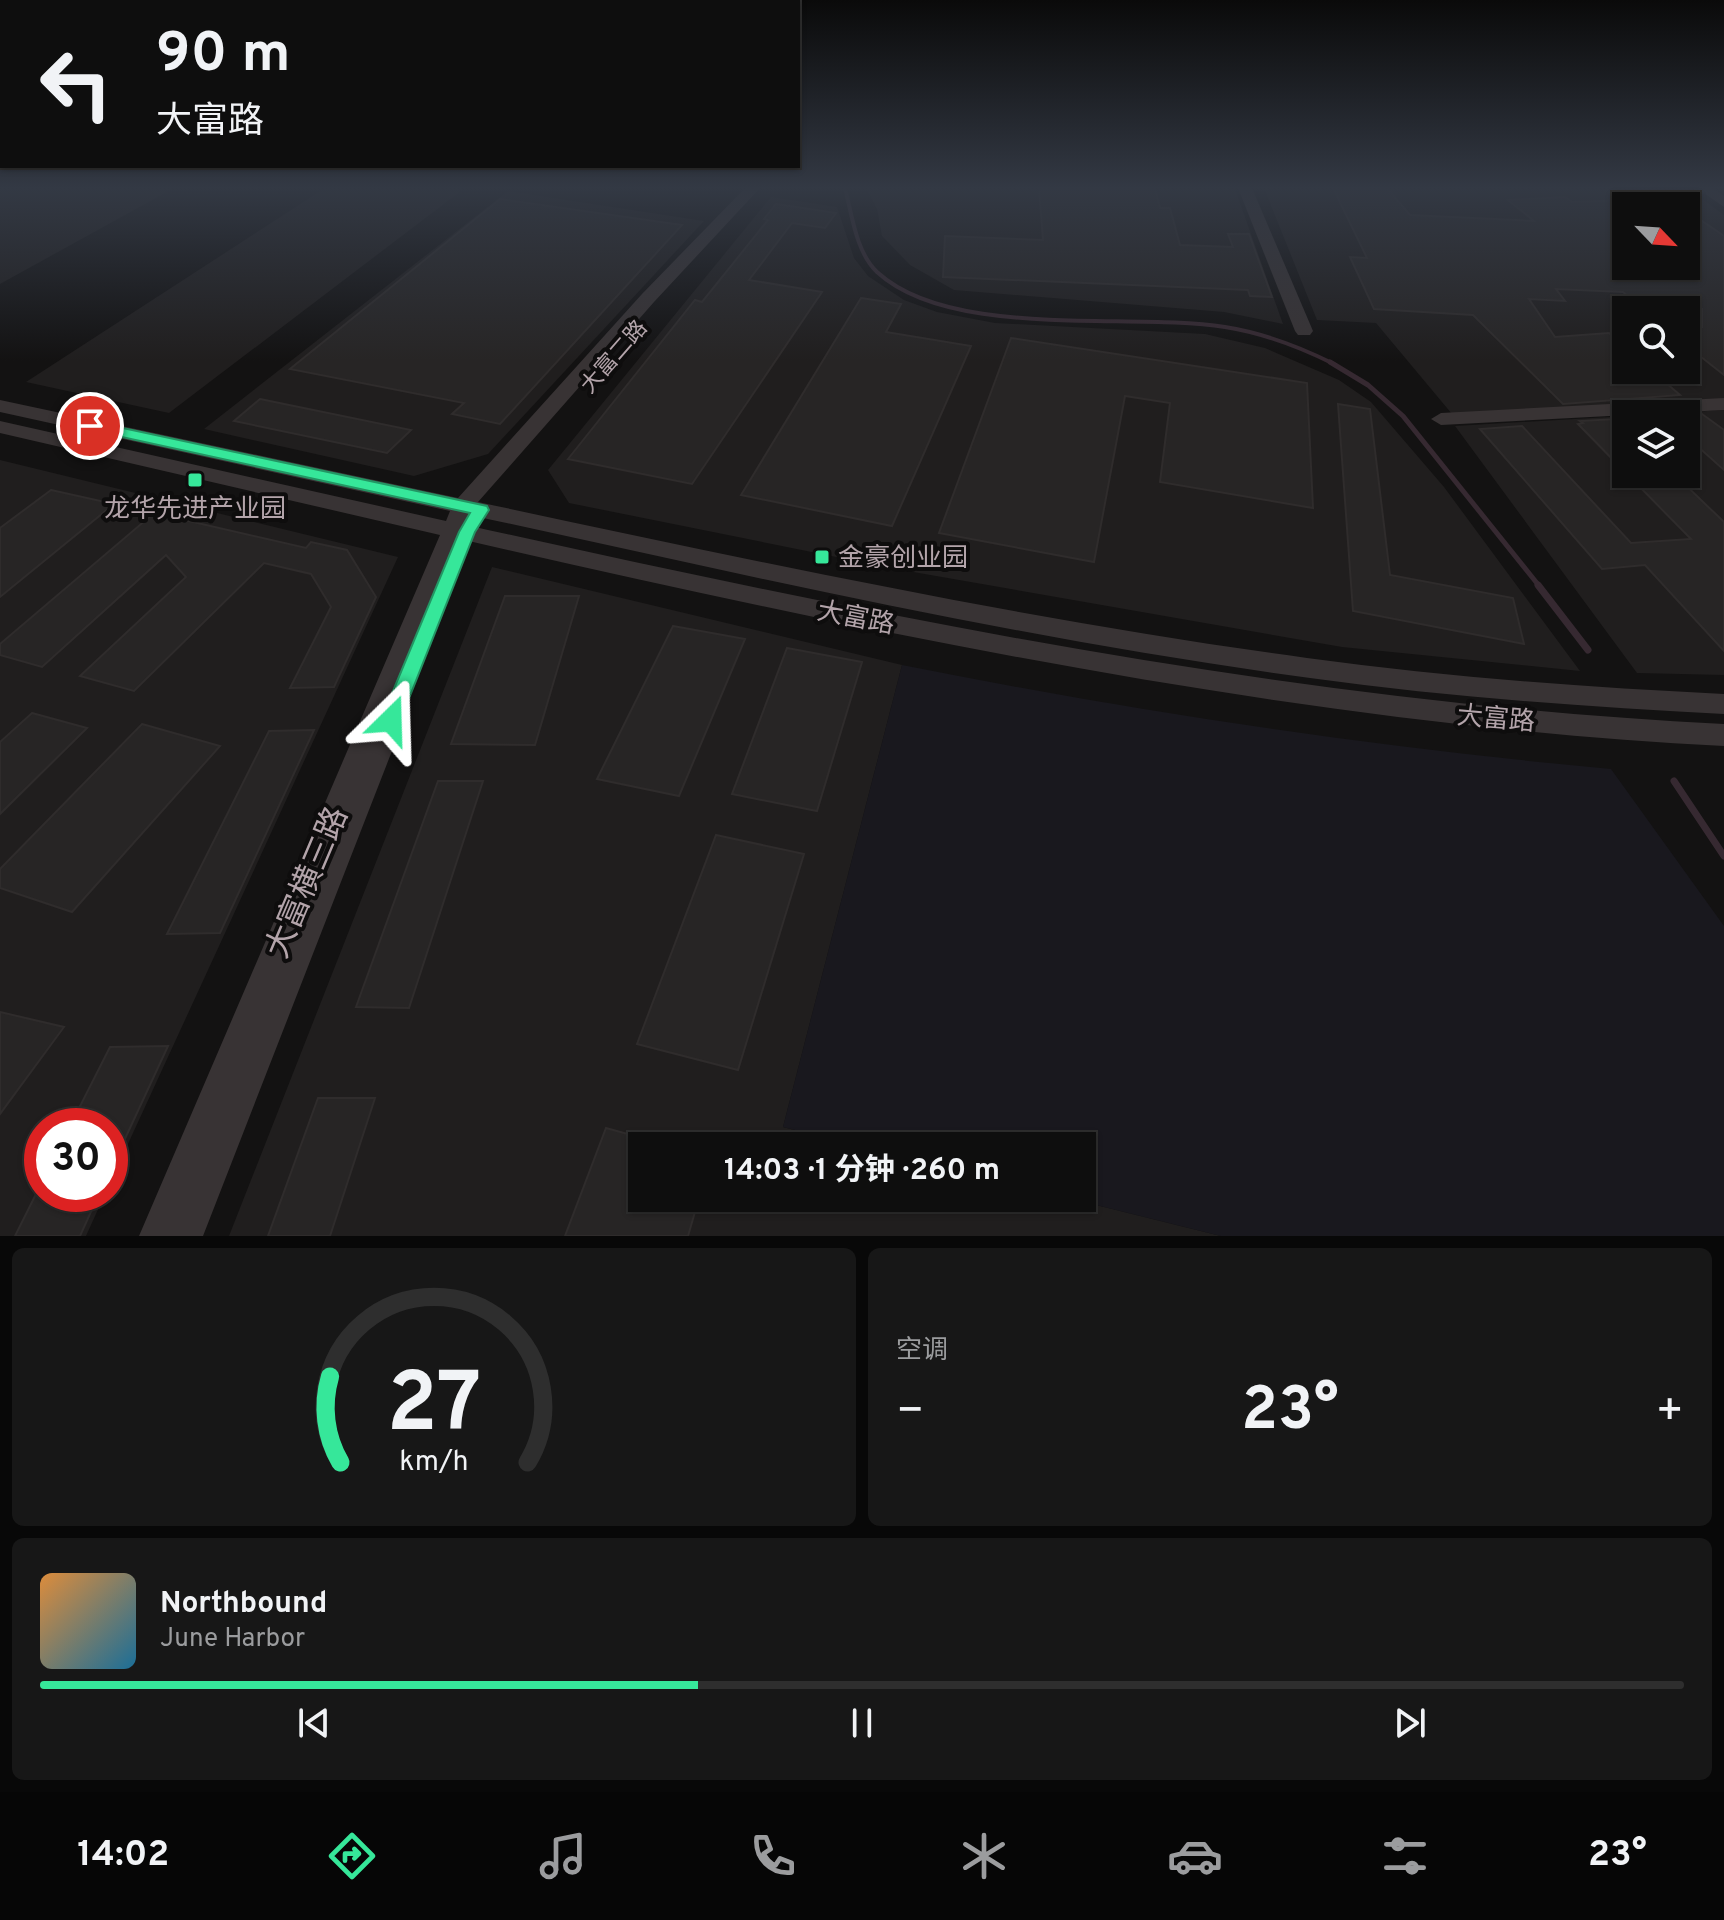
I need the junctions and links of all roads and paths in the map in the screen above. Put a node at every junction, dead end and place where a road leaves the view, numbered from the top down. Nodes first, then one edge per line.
1 (698, 246) edge
2 (713, 246) edge
3 (1269, 246) edge
4 (1304, 331) dead end
5 (1724, 404) edge
6 (0, 406) edge
7 (1441, 419) dead end
8 (0, 427) edge
9 (466, 519) junction
10 (1724, 704) edge
11 (1724, 735) edge
12 (158, 1236) edge
13 (184, 1236) edge

1 - 9 street, 大富二路
2 - 9 street, 大富二路
3 - 4 street
5 - 7 street
6 - 9 street, 大富路
8 - 9 street, 大富路
9 - 10 street, 大富路
9 - 11 street, 大富路
9 - 12 street, 大富横三路
9 - 13 street, 大富横三路

